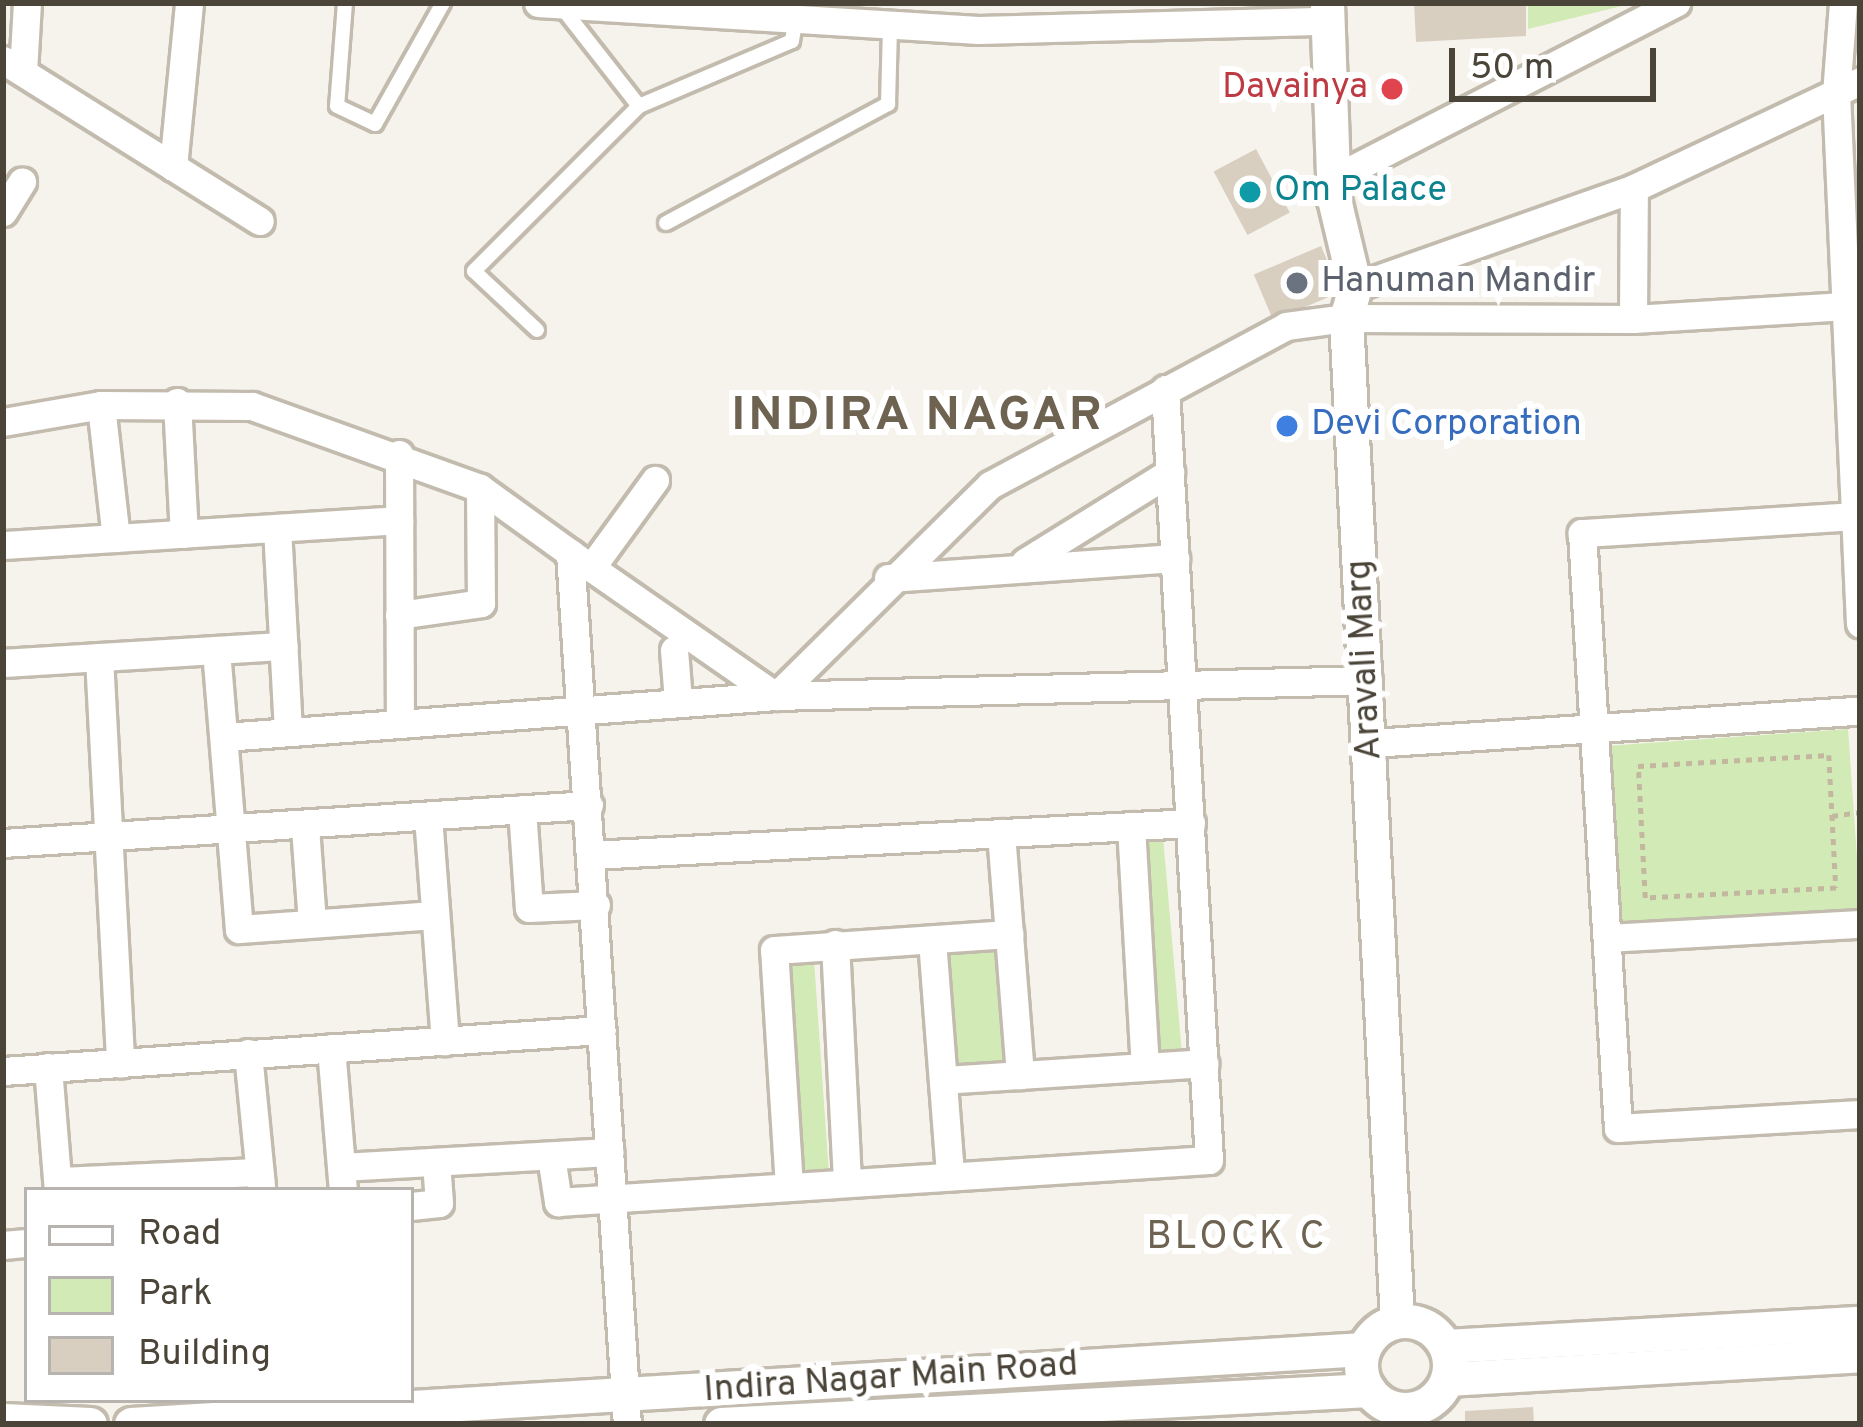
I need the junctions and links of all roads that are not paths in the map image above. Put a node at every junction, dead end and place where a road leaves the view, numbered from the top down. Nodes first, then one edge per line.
1 (27, 3) edge
2 (189, 3) edge
3 (346, 3) edge
4 (443, 3) edge
5 (1843, 3) edge
6 (549, 4) edge
7 (1663, 7) edge
8 (1327, 12) edge
9 (889, 15) edge
10 (794, 22) junction
11 (13, 66) edge
12 (1848, 87) edge
13 (639, 106) junction
14 (173, 166) junction
15 (1333, 178) junction
16 (22, 181) dead end
17 (1634, 188) junction
18 (3, 212) edge
19 (260, 221) dead end
20 (666, 224) dead end
21 (1350, 303) junction
22 (1851, 305) edge
23 (1633, 320) junction
24 (537, 330) dead end
25 (1166, 389) junction
26 (177, 402) junction
27 (101, 406) junction
28 (3, 422) edge
29 (399, 454) junction
30 (1170, 472) junction
31 (655, 480) dead end
32 (480, 488) junction
33 (1854, 516) junction
34 (399, 520) junction
35 (277, 528) junction
36 (184, 534) junction
37 (116, 538) junction
38 (3, 545) edge
39 (1175, 558) junction
40 (580, 561) junction
41 (1021, 565) junction
42 (888, 578) junction
43 (399, 615) junction
44 (1860, 623) edge
45 (283, 646) junction
46 (216, 650) junction
47 (674, 650) dead end
48 (99, 657) junction
49 (3, 663) edge
50 (1368, 680) junction
51 (1184, 686) junction
52 (776, 696) junction
53 (678, 701) junction
54 (581, 706) junction
55 (1860, 711) edge
56 (400, 722) junction
57 (1594, 728) junction
58 (288, 731) junction
59 (224, 737) junction
60 (1372, 743) junction
61 (589, 805) junction
62 (523, 808) junction
63 (428, 816) junction
64 (1191, 823) junction
65 (1131, 826) junction
66 (304, 827) junction
67 (233, 832) junction
68 (1001, 833) junction
69 (109, 840) junction
70 (3, 843) edge
71 (592, 855) junction
72 (596, 905) junction
73 (436, 915) junction
74 (312, 922) junction
75 (1860, 924) edge
76 (1009, 934) junction
77 (1607, 938) junction
78 (932, 940) junction
79 (835, 944) junction
80 (602, 1030) junction
81 (445, 1042) junction
82 (331, 1048) junction
83 (248, 1053) junction
84 (120, 1063) junction
85 (1204, 1064) junction
86 (48, 1067) junction
87 (1145, 1067) junction
88 (3, 1071) edge
89 (1020, 1075) junction
90 (943, 1080) junction
91 (1860, 1114) edge
92 (610, 1152) junction
93 (551, 1156) junction
94 (436, 1162) junction
95 (950, 1176) junction
96 (342, 1179) edge
97 (260, 1181) edge
98 (847, 1182) junction
99 (134, 1184) edge
100 (58, 1186) edge
101 (789, 1187) junction
102 (614, 1198) junction
103 (414, 1207) edge
104 (1397, 1321) junction
105 (1860, 1323) edge
106 (1364, 1349) junction
107 (1860, 1354) edge
108 (1369, 1390) junction
109 (1424, 1398) edge
110 (626, 1410) edge
111 (940, 1418) edge
112 (3, 1420) edge
113 (789, 1422) edge
114 (39, 1423) edge
115 (90, 1424) edge
116 (131, 1424) edge
117 (721, 1424) edge

1 - 11 street
2 - 14 street
3 - 4 lane
5 - 12 street
6 - 10 street
6 - 13 lane
7 - 15 street
8 - 9 street
8 - 15 street, Aravali Marg
9 - 10 street
9 - 20 lane
10 - 13 lane
11 - 14 street
12 - 17 street
12 - 22 street
13 - 24 lane
14 - 19 street
15 - 21 street, Aravali Marg
16 - 18 street
17 - 21 street
17 - 23 street
21 - 23 street
21 - 25 street
21 - 50 street, Aravali Marg
22 - 23 street
22 - 33 street
25 - 30 street
25 - 42 street
26 - 27 street
26 - 29 street
26 - 36 street
27 - 28 street
27 - 37 street
29 - 32 street
29 - 34 street
30 - 39 street
30 - 41 street
31 - 40 street
32 - 40 street
32 - 43 street
33 - 44 street
33 - 57 street
34 - 35 street
34 - 43 street
35 - 36 street
35 - 45 street
36 - 37 street
37 - 38 street
39 - 41 street
39 - 51 street
40 - 52 street
40 - 54 street
41 - 42 street
42 - 52 street
43 - 56 street
45 - 46 street
45 - 58 street
46 - 48 street
46 - 59 street
47 - 53 street
48 - 49 street
48 - 69 street
50 - 51 street
50 - 60 street, Aravali Marg
51 - 52 street
51 - 64 street
52 - 53 street
53 - 54 street
54 - 56 street
54 - 61 street
55 - 57 street
56 - 58 street
57 - 60 street
57 - 77 street
58 - 59 street
59 - 67 street
60 - 104 street, Aravali Marg
61 - 62 street
61 - 71 street
62 - 63 street
62 - 72 street
63 - 66 street
63 - 73 street
64 - 65 street
64 - 85 street
65 - 68 street
65 - 87 street
66 - 67 street
66 - 74 street
67 - 69 street
67 - 74 street
68 - 71 street
68 - 76 street
69 - 70 street
69 - 84 street
71 - 72 street
72 - 80 street
73 - 74 street
73 - 81 street
75 - 77 street
76 - 78 street
76 - 89 street
77 - 91 street
78 - 79 street
78 - 90 street
79 - 98 street
79 - 101 street
80 - 81 street
80 - 92 street
81 - 82 street
82 - 83 street
82 - 96 street
83 - 84 street
83 - 97 street
84 - 86 street
85 - 87 street
85 - 95 street
86 - 88 street
86 - 100 street
87 - 89 street
89 - 90 street
90 - 95 street
92 - 93 street
92 - 102 street
93 - 94 street
93 - 102 street
94 - 96 street
94 - 103 street
95 - 98 street
97 - 99 street
98 - 101 street
99 - 100 street
101 - 102 street
102 - 110 street
104 - 106 street
104 - 109 street
105 - 109 street
106 - 108 street
106 - 110 street, Indira Nagar Main Road
107 - 109 street
108 - 109 street
108 - 111 street, Indira Nagar Main Road
110 - 116 street, Indira Nagar Main Road
111 - 113 street, Indira Nagar Main Road
112 - 114 street
113 - 117 street, Indira Nagar Main Road
114 - 115 street

